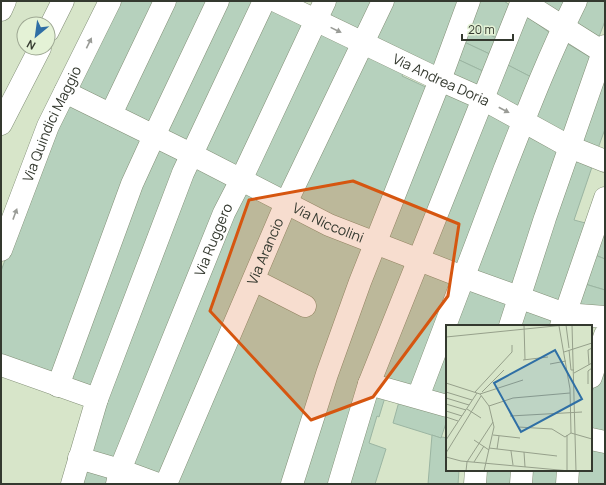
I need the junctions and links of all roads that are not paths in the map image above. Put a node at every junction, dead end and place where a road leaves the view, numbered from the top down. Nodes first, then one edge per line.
1 (5, 1) edge
2 (63, 1) edge
3 (110, 1) edge
4 (165, 1) edge
5 (218, 1) edge
6 (264, 1) edge
7 (276, 1) edge
8 (383, 1) edge
9 (469, 1) edge
10 (522, 1) edge
11 (576, 1) edge
12 (1, 10) edge
13 (321, 11) edge
14 (56, 16) edge
15 (563, 27) junction
16 (362, 43) junction
17 (604, 49) edge
18 (36, 56) edge
19 (440, 80) junction
20 (65, 92) junction
21 (483, 99) junction
22 (111, 114) junction
23 (524, 120) junction
24 (1, 124) edge
25 (154, 136) junction
26 (570, 147) junction
27 (191, 154) junction
28 (605, 161) edge
29 (241, 180) junction
30 (605, 198) edge
31 (286, 204) junction
32 (375, 244) junction
33 (1, 250) edge
34 (419, 259) junction
35 (463, 277) junction
36 (254, 280) junction
37 (519, 298) junction
38 (305, 306) dead end
39 (605, 317) edge
40 (563, 320) edge
41 (510, 325) edge
42 (605, 335) edge
43 (1, 365) edge
44 (592, 374) edge
45 (369, 384) junction
46 (58, 386) junction
47 (418, 397) junction
48 (97, 399) junction
49 (446, 406) edge
50 (592, 439) edge
51 (605, 442) edge
52 (79, 458) junction
53 (476, 471) edge
54 (522, 471) edge
55 (568, 471) edge
56 (119, 477) edge
57 (72, 484) edge
58 (158, 484) edge
59 (166, 484) edge
60 (292, 484) edge
61 (339, 484) edge
62 (475, 484) edge
63 (521, 484) edge
64 (567, 484) edge

1 - 12 street
2 - 14 street
20 -> 3 street, Via Quindici Maggio
4 - 22 street
5 - 25 street
6 - 27 street
7 - 13 street, Via Andrea Doria
8 - 16 street, Via Arancio
9 - 19 street
10 - 15 street
10 - 21 street
11 - 15 street
13 -> 16 street, Via Andrea Doria
13 - 29 street, Via Ruggero
15 - 17 street
15 - 23 street
16 - 19 street, Via Andrea Doria
16 - 31 street, Via Arancio
17 - 26 street
18 - 24 street
19 - 21 street, Via Andrea Doria
19 - 32 street
20 - 22 street, Via Niccolini
33 -> 20 street, Via Quindici Maggio
21 -> 23 street, Via Andrea Doria
21 - 34 street
22 - 25 street, Via Niccolini
23 - 26 street, Via Andrea Doria
23 - 35 street
25 - 27 street, Via Niccolini
25 - 46 street
26 - 28 street, Via Andrea Doria
26 - 37 street
27 - 29 street, Via Niccolini
27 - 48 street
29 - 31 street, Via Niccolini
29 - 56 street, Via Ruggero
30 - 40 street
31 - 32 street, Via Niccolini
31 - 36 street, Via Arancio
32 - 34 street, Via Niccolini
32 - 60 street
34 - 35 street, Via Niccolini
34 - 45 street
35 - 37 street, Via Niccolini
35 - 47 street
36 - 38 street
36 - 59 street, Via Arancio
37 - 40 street, Via Niccolini
37 - 41 street
39 - 40 street, Via Niccolini
42 - 44 street
43 - 46 street
45 - 47 street
45 - 61 street
46 - 48 street
47 - 49 street
48 - 52 street
50 - 51 street
52 - 56 street
52 - 57 street
53 - 62 street
54 - 63 street
55 - 64 street
56 - 58 street

